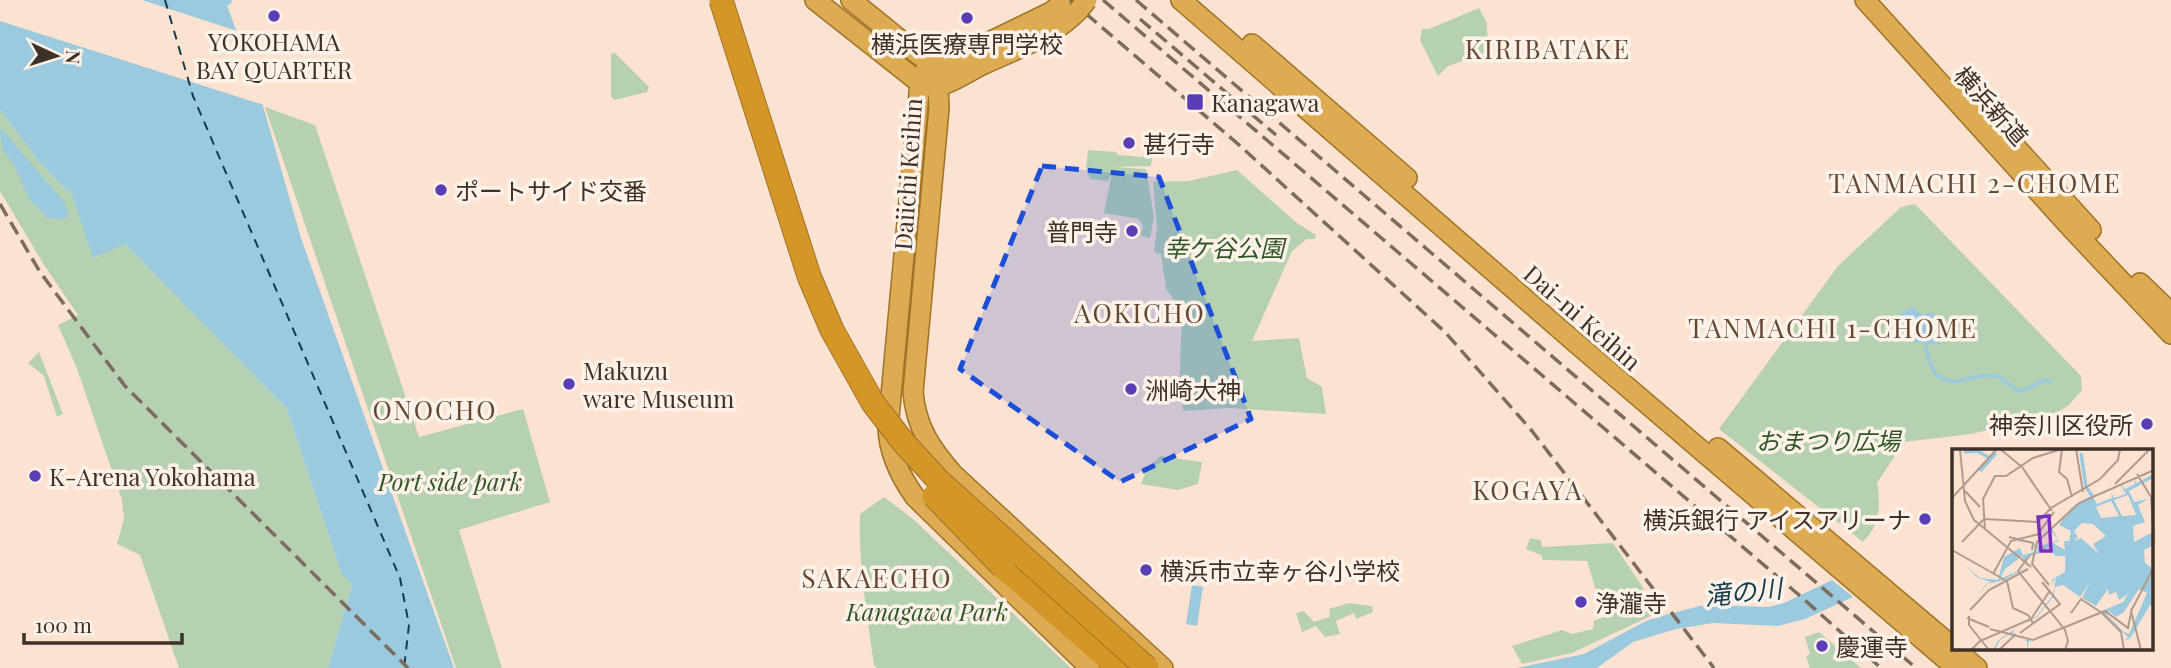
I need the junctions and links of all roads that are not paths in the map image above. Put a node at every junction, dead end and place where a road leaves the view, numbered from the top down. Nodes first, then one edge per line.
1 (815, 0) edge
2 (851, 0) edge
3 (1181, 0) edge
4 (1201, 0) edge
5 (1865, 0) edge
6 (1883, 0) edge
7 (716, 1) edge
8 (1074, 3) edge
9 (929, 62) junction
10 (929, 85) junction
11 (2171, 313) edge
12 (2171, 334) edge
13 (1003, 567) junction
14 (1952, 647) edge
15 (1955, 650) edge
16 (1090, 668) edge
17 (1106, 668) edge
18 (1119, 668) edge
19 (1147, 668) edge
20 (1163, 668) edge
21 (1956, 668) edge
22 (1977, 668) edge

1 - 10 highway
2 - 9 highway
3 - 21 highway, Dai-ni Keihin
4 - 14 highway, Dai-ni Keihin
5 - 12 highway, 横浜新道
6 - 11 highway, 横浜新道
7 - 13 highway, bridge
7 - 19 highway, bridge
8 - 9 highway
8 - 10 highway
9 - 10 highway, Daiichi Keihin
10 - 16 highway, Daiichi Keihin
10 - 20 highway, Daiichi Keihin
13 - 17 highway
13 - 18 highway
15 - 22 highway, Dai-ni Keihin

